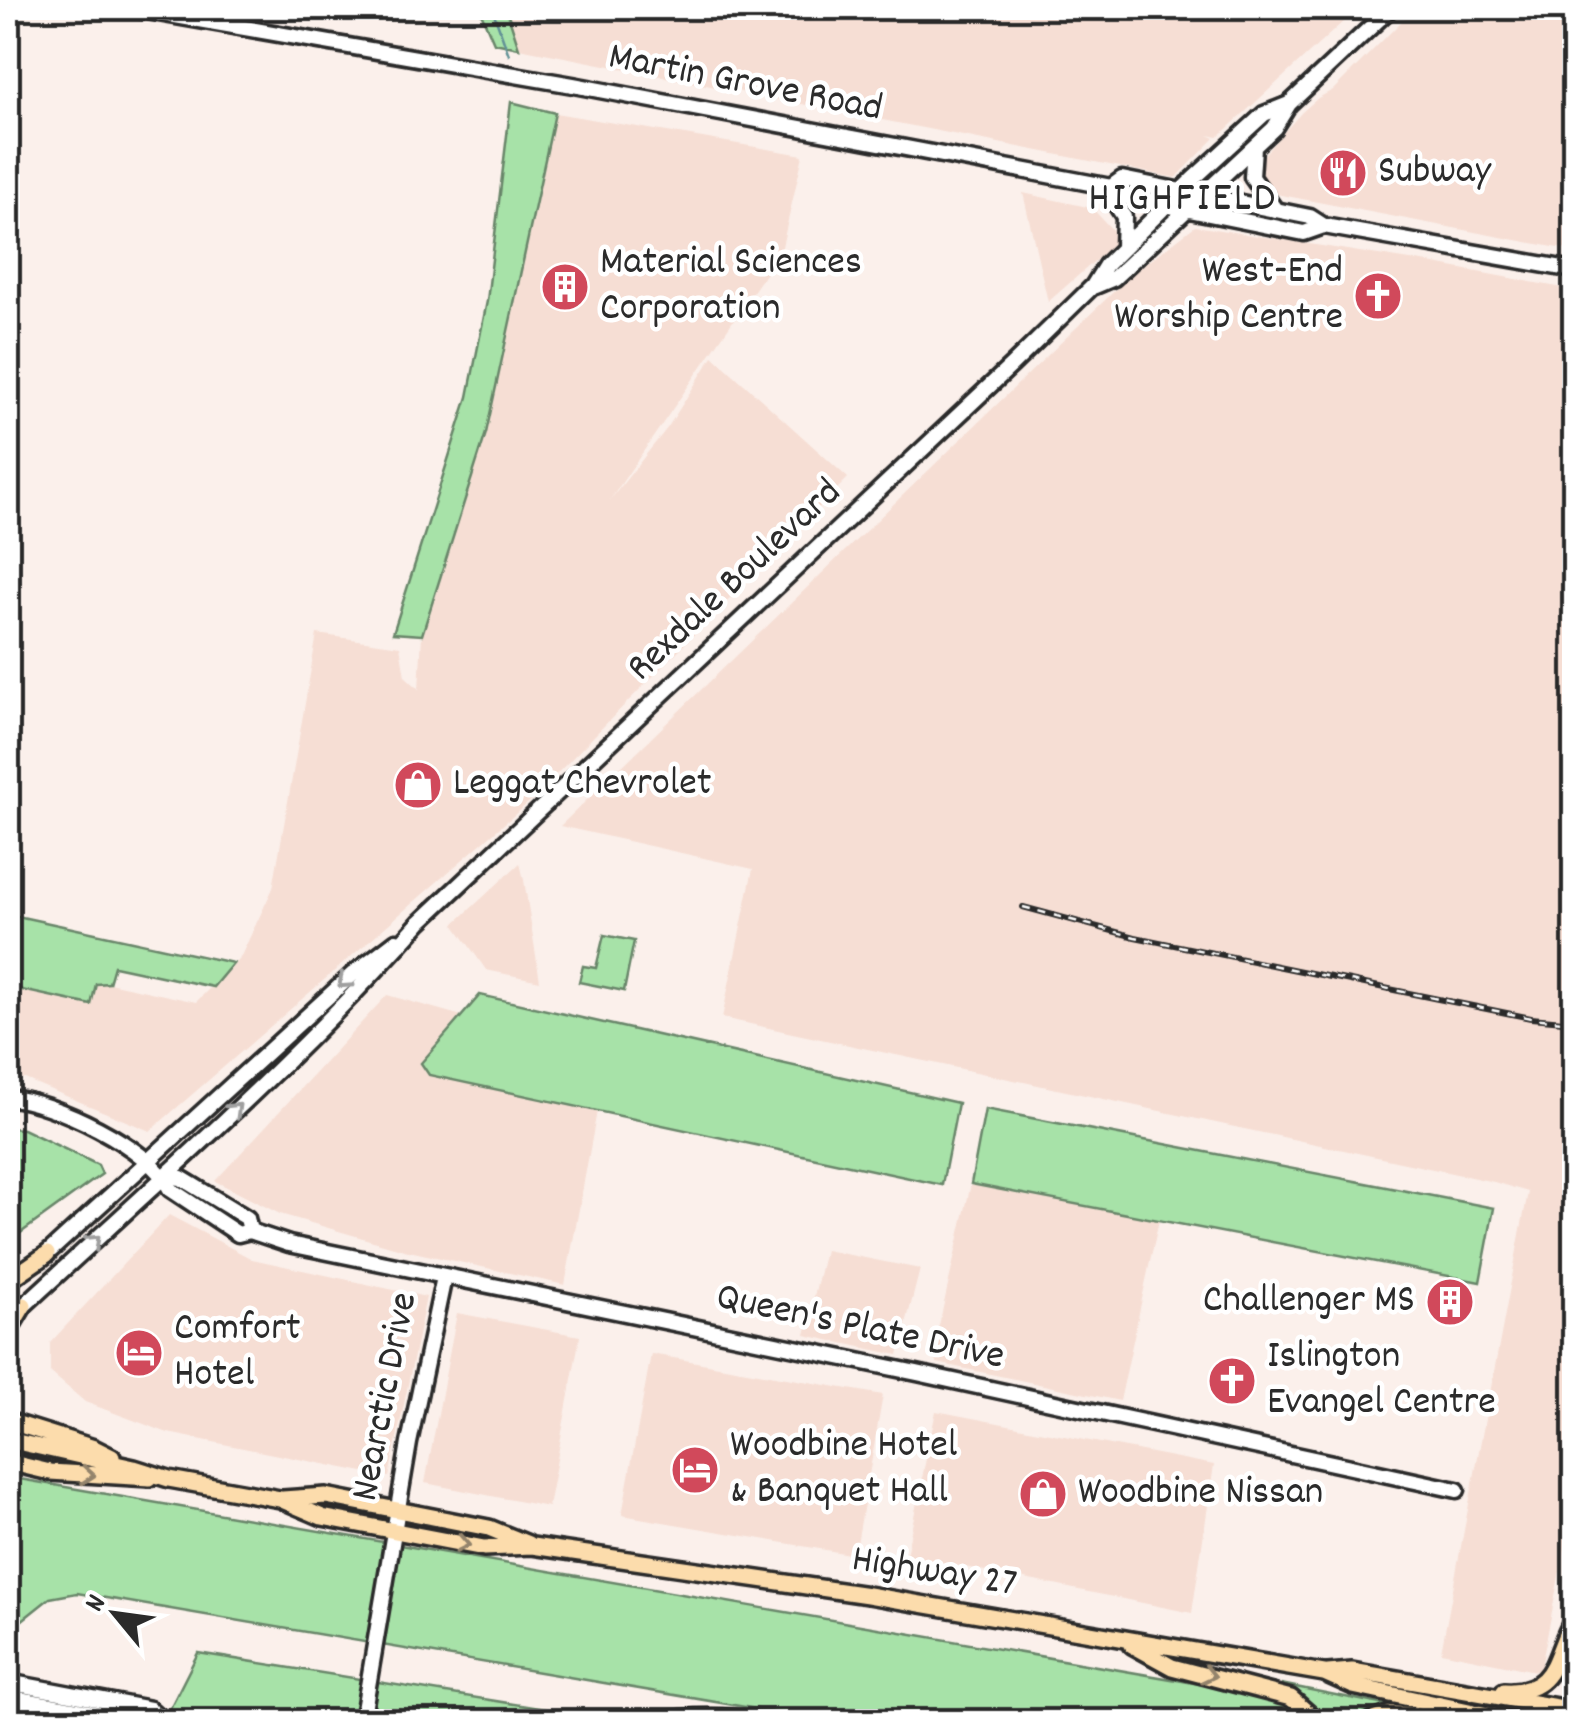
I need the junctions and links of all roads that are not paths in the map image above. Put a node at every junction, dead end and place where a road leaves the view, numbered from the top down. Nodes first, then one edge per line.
1 (129, 8) edge
2 (1392, 8) edge
3 (1289, 104) junction
4 (1255, 145) junction
5 (1107, 186) junction
6 (1180, 190) junction
7 (1200, 194) junction
8 (1165, 206) junction
9 (1274, 209) junction
10 (1185, 210) junction
11 (1324, 226) junction
12 (1123, 248) junction
13 (1574, 270) edge
14 (1093, 286) junction
15 (420, 922) junction
16 (8, 1098) edge
17 (148, 1160) junction
18 (165, 1176) junction
19 (48, 1254) junction
20 (444, 1276) junction
21 (8, 1281) edge
22 (8, 1292) edge
23 (24, 1305) junction
24 (8, 1321) edge
25 (8, 1332) edge
26 (8, 1422) edge
27 (8, 1440) edge
28 (8, 1462) edge
29 (134, 1468) junction
30 (169, 1479) junction
31 (1457, 1490) dead end
32 (280, 1499) junction
33 (398, 1510) junction
34 (394, 1530) junction
35 (532, 1546) junction
36 (1574, 1619) edge
37 (1120, 1638) junction
38 (1324, 1673) junction
39 (8, 1682) edge
40 (1446, 1686) junction
41 (8, 1697) edge
42 (1574, 1710) edge
43 (157, 1720) edge
44 (141, 1722) edge
45 (187, 1722) edge
46 (362, 1722) edge
47 (652, 1722) edge
48 (761, 1722) edge
49 (1318, 1722) edge
50 (1368, 1722) edge
51 (1506, 1722) edge
52 (1520, 1722) edge

1 - 5 main road, Martin Grove Road
2 - 3 main road, Rexdale Boulevard
3 - 4 main road, Rexdale Boulevard
3 - 6 main road, Rexdale Boulevard
4 - 7 main road, Rexdale Boulevard
4 - 9 main road
5 - 6 main road, Martin Grove Road
5 - 8 main road, Martin Grove Road
5 - 12 main road
6 - 7 main road, Martin Grove Road
6 - 8 main road, Rexdale Boulevard
7 - 9 main road, Martin Grove Road
7 - 10 main road, Rexdale Boulevard
8 - 10 main road, Martin Grove Road
8 - 12 main road, Rexdale Boulevard
9 - 11 main road, Martin Grove Road
10 - 11 main road, Martin Grove Road
10 - 14 main road, Rexdale Boulevard
11 - 13 main road, Martin Grove Road
12 - 14 main road, Rexdale Boulevard
14 - 15 main road, Rexdale Boulevard
15 -> 17 main road, Rexdale Boulevard
18 -> 15 main road, Rexdale Boulevard
16 - 17 main road, Queen's Plate Drive
17 - 18 main road, Queen's Plate Drive
17 - 19 main road, Rexdale Boulevard
18 - 20 main road, Queen's Plate Drive
23 -> 18 main road, Rexdale Boulevard
19 - 21 main road
19 - 22 main road, Rexdale Boulevard
20 - 31 main road, Queen's Plate Drive
20 - 33 main road, Nearctic Drive
23 - 24 main road, Rexdale Boulevard
23 - 25 main road
26 - 29 main road
27 - 29 main road, Highway 27
28 -> 30 main road, Highway 27
29 - 30 main road, Highway 27
30 - 32 main road, Highway 27
32 - 33 main road, Highway 27
32 - 34 main road, Highway 27
33 - 34 main road, Nearctic Drive
33 - 35 main road, Highway 27
34 -> 35 main road, Highway 27
34 - 46 main road, Nearctic Drive
35 - 37 main road, Highway 27
36 - 40 main road
37 - 38 main road, Highway 27
37 -> 49 main road
38 - 40 main road, Highway 27
38 - 52 main road, Highway 27
39 - 43 main road
40 - 42 main road, Highway 27
41 - 44 main road
43 - 45 main road
47 - 48 main road
50 - 51 main road

